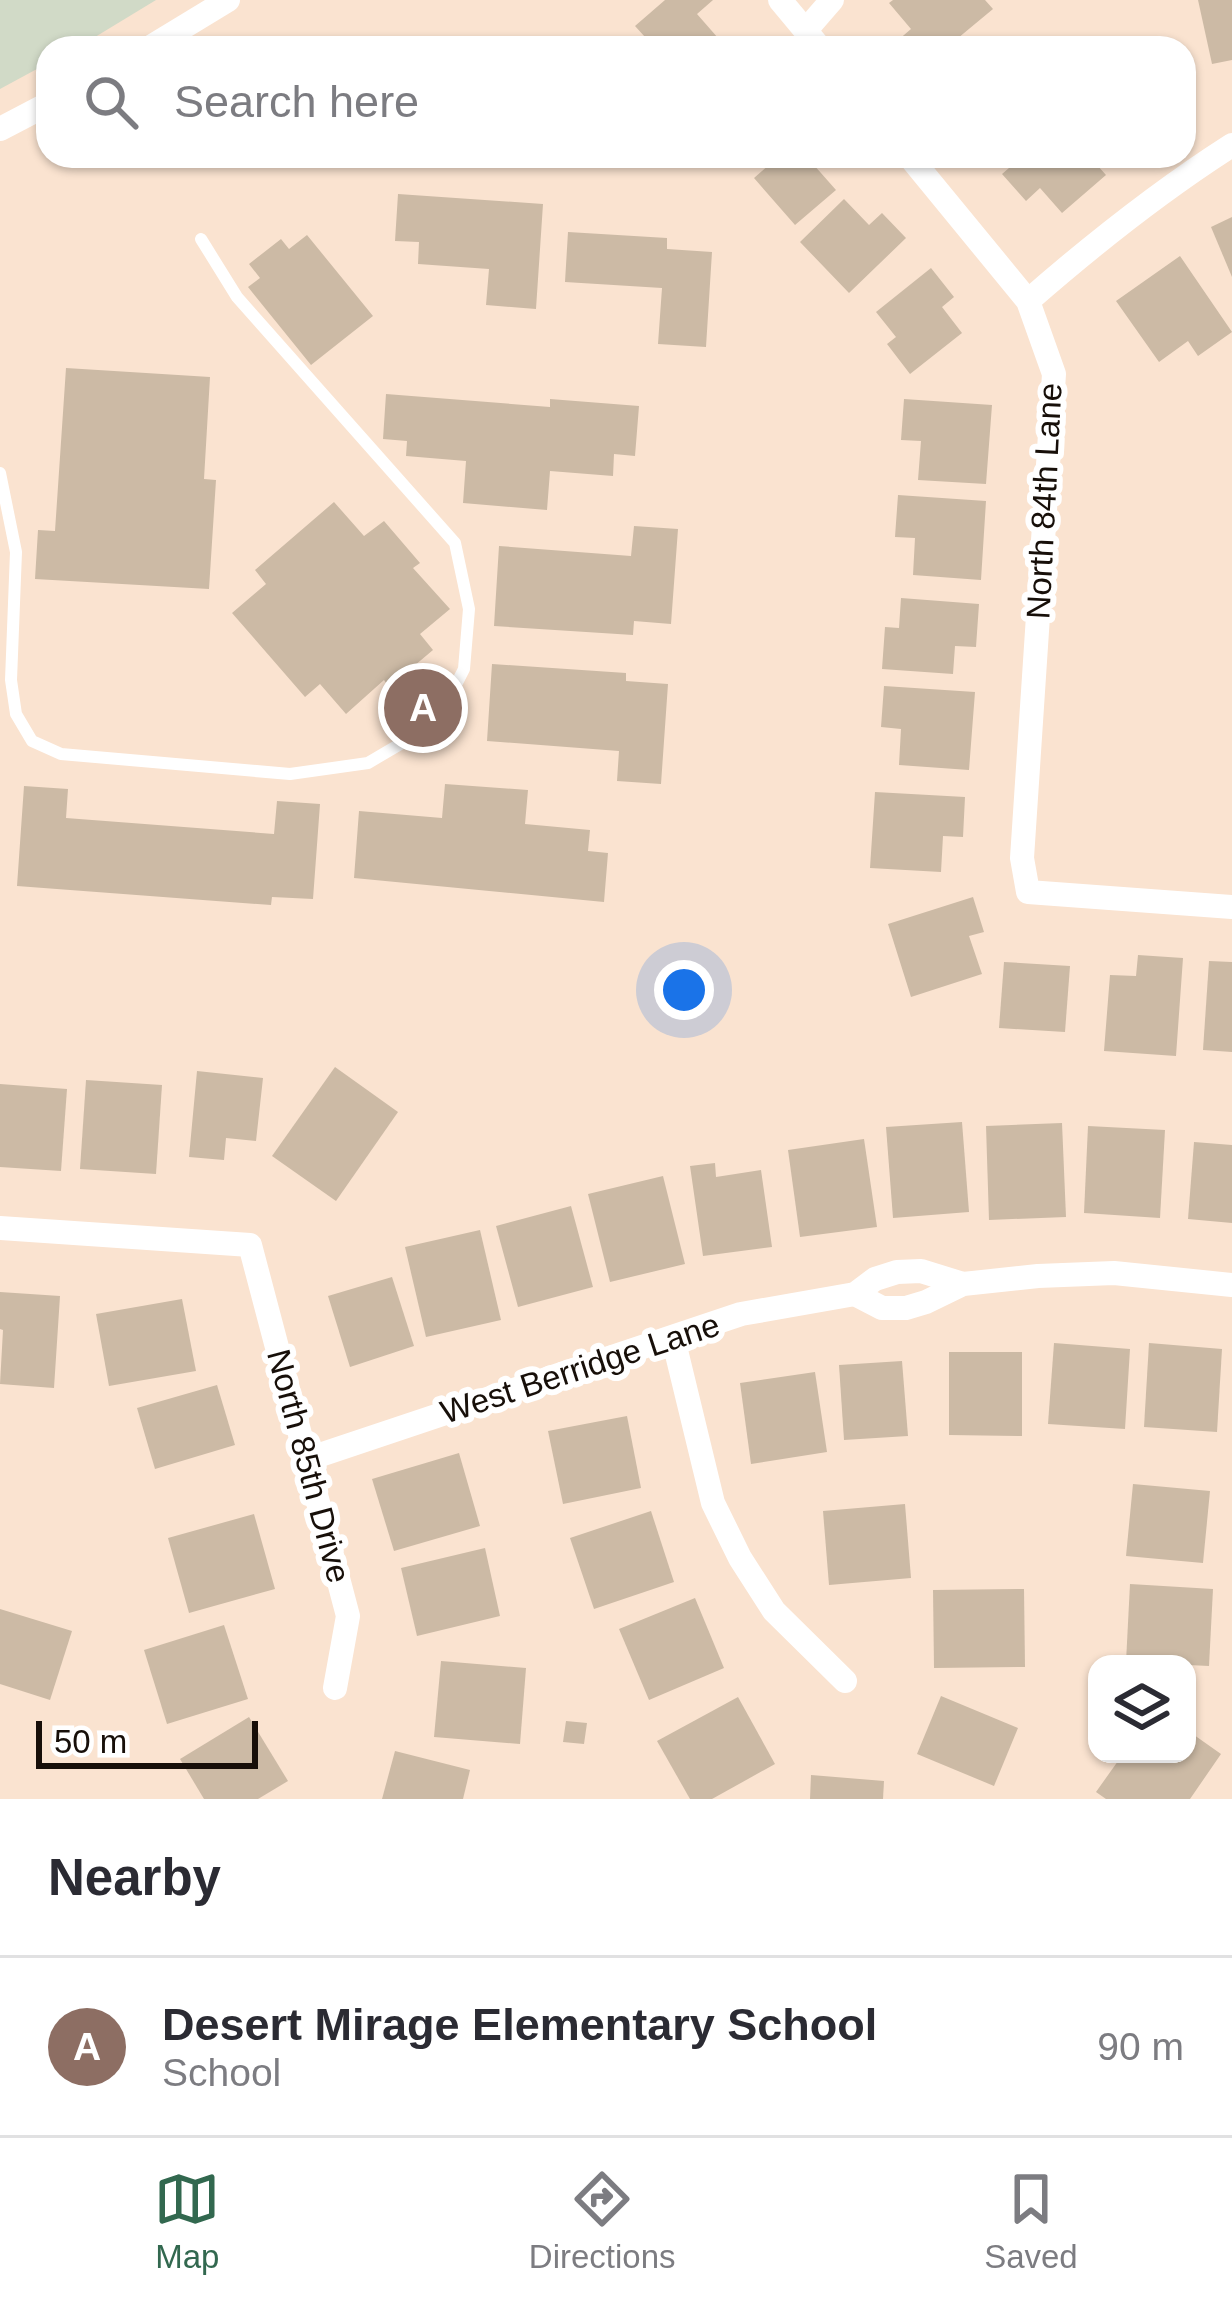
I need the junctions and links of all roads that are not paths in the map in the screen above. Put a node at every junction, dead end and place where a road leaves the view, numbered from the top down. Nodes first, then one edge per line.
1 (228, 0) edge
2 (780, 0) edge
3 (832, 0) edge
4 (169, 36) edge
5 (810, 36) edge
6 (814, 36) edge
7 (36, 110) edge
8 (0, 129) edge
9 (1232, 145) edge
10 (919, 168) edge
11 (201, 238) dead end
12 (1028, 302) junction
13 (0, 473) edge
14 (1232, 907) edge
15 (0, 1228) edge
16 (962, 1284) junction
17 (1232, 1285) edge
18 (855, 1294) junction
19 (673, 1338) junction
20 (308, 1459) junction
21 (845, 1681) dead end
22 (335, 1688) dead end

1 - 4 street
2 - 5 street
3 - 6 street
7 - 8 street
9 - 12 street
10 - 12 street, North 84th Lane
11 - 13 lane
12 - 14 street, North 84th Lane
15 - 20 street, North 85th Drive
16 - 17 street, West Berridge Lane
16 - 18 street, West Berridge Lane
16 - 18 street, West Berridge Lane
18 - 19 street, West Berridge Lane
19 - 20 street, West Berridge Lane
19 - 21 street
20 - 22 street, North 85th Drive

